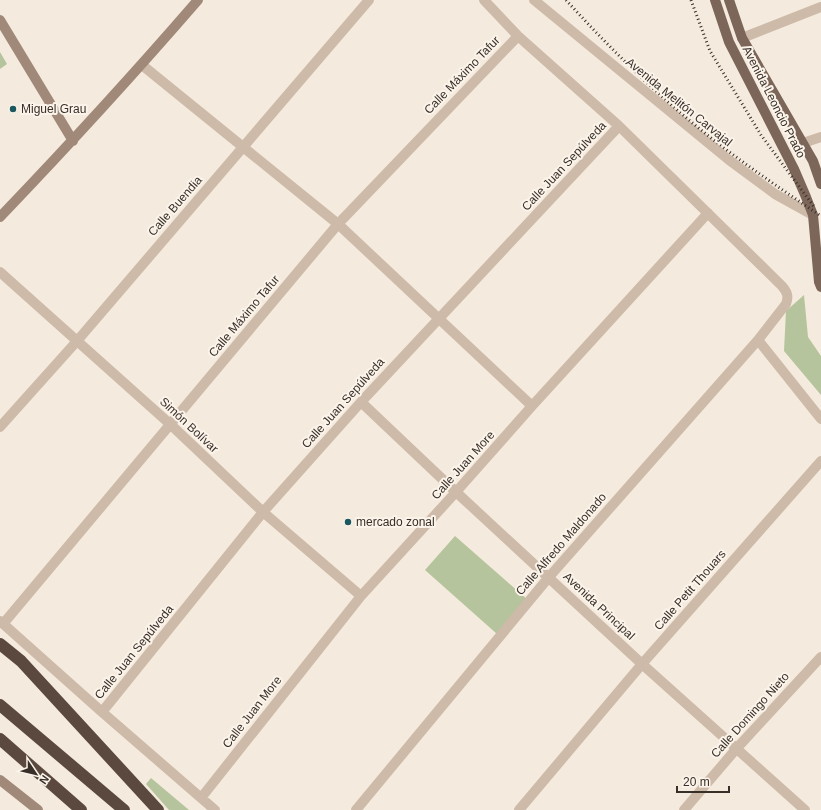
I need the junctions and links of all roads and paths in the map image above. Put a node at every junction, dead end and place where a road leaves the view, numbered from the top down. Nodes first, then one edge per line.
1 (198, 0) edge
2 (369, 0) edge
3 (484, 0) edge
4 (534, 0) edge
5 (715, 0) edge
6 (729, 0) edge
7 (821, 7) edge
8 (0, 20) edge
9 (518, 36) junction
10 (742, 38) junction
11 (142, 65) junction
12 (619, 126) junction
13 (821, 137) edge
14 (73, 141) junction
15 (803, 143) junction
16 (243, 147) junction
17 (813, 161) junction
18 (821, 170) edge
19 (821, 184) edge
20 (708, 213) junction
21 (0, 217) edge
22 (817, 217) edge
23 (338, 224) junction
24 (0, 272) edge
25 (821, 287) edge
26 (439, 319) junction
27 (758, 340) junction
28 (77, 341) junction
29 (361, 402) junction
30 (532, 406) junction
31 (821, 419) edge
32 (170, 424) junction
33 (0, 427) edge
34 (821, 461) edge
35 (456, 492) junction
36 (263, 512) junction
37 (549, 577) junction
38 (361, 596) junction
39 (2, 622) edge
40 (0, 644) edge
41 (821, 656) edge
42 (642, 664) junction
43 (0, 705) edge
44 (102, 712) junction
45 (0, 739) edge
46 (737, 748) junction
47 (0, 780) edge
48 (201, 798) junction
49 (38, 810) edge
50 (81, 810) edge
51 (124, 810) edge
52 (158, 810) edge
53 (215, 810) edge
54 (356, 810) edge
55 (519, 810) edge
56 (684, 810) edge
57 (805, 810) edge

1 - 11 street
2 - 16 street, Calle Buendia
3 - 9 street
4 - 22 street, Avenida Melitón Carvajal
5 - 22 main road, Avenida Leoncio Prado
6 - 10 main road, Avenida Leoncio Prado
7 - 10 street
8 - 14 street
9 - 12 street
9 - 23 street, Calle Máximo Tafur
10 - 15 main road, Avenida Leoncio Prado
11 - 14 street
11 - 16 street
12 - 20 street
12 - 26 street, Calle Juan Sepúlveda
13 - 15 street
14 - 21 street
15 - 17 main road, Avenida Leoncio Prado
16 - 23 street
16 - 28 street, Calle Buendia
17 - 18 main road
17 - 19 main road, Avenida Leoncio Prado
20 - 27 street, Calle Alfredo Maldonado
20 - 30 street, Calle Juan More
22 - 25 main road, Avenida Leoncio Prado
23 - 26 street
23 - 32 street, Calle Máximo Tafur
24 - 28 street, Simón Bolívar
26 - 29 street, Calle Juan Sepúlveda
26 - 30 street
27 - 31 street
27 - 37 street, Calle Alfredo Maldonado
28 - 32 street, Simón Bolívar
28 - 33 street, Calle Buendia
29 - 35 street, Avenida Principal
29 - 36 street, Calle Juan Sepúlveda
30 - 35 street, Calle Juan More
32 - 36 street, Simón Bolívar
32 - 39 street, Calle Máximo Tafur
34 - 42 street, Calle Petit Thouars
35 - 37 street, Avenida Principal
35 - 38 street, Calle Juan More
36 - 38 street, Simón Bolívar
36 - 44 street, Calle Juan Sepúlveda
37 - 42 street, Avenida Principal
37 - 54 street, Calle Alfredo Maldonado
38 - 48 street, Calle Juan More
39 - 44 street
40 - 52 highway
41 - 46 street, Calle Domingo Nieto
42 - 46 street, Avenida Principal
42 - 55 street, Calle Petit Thouars
43 - 51 highway
44 - 48 street
45 - 50 highway
46 - 56 street, Calle Domingo Nieto
46 - 57 street, Avenida Principal
47 - 49 street
48 - 53 street

